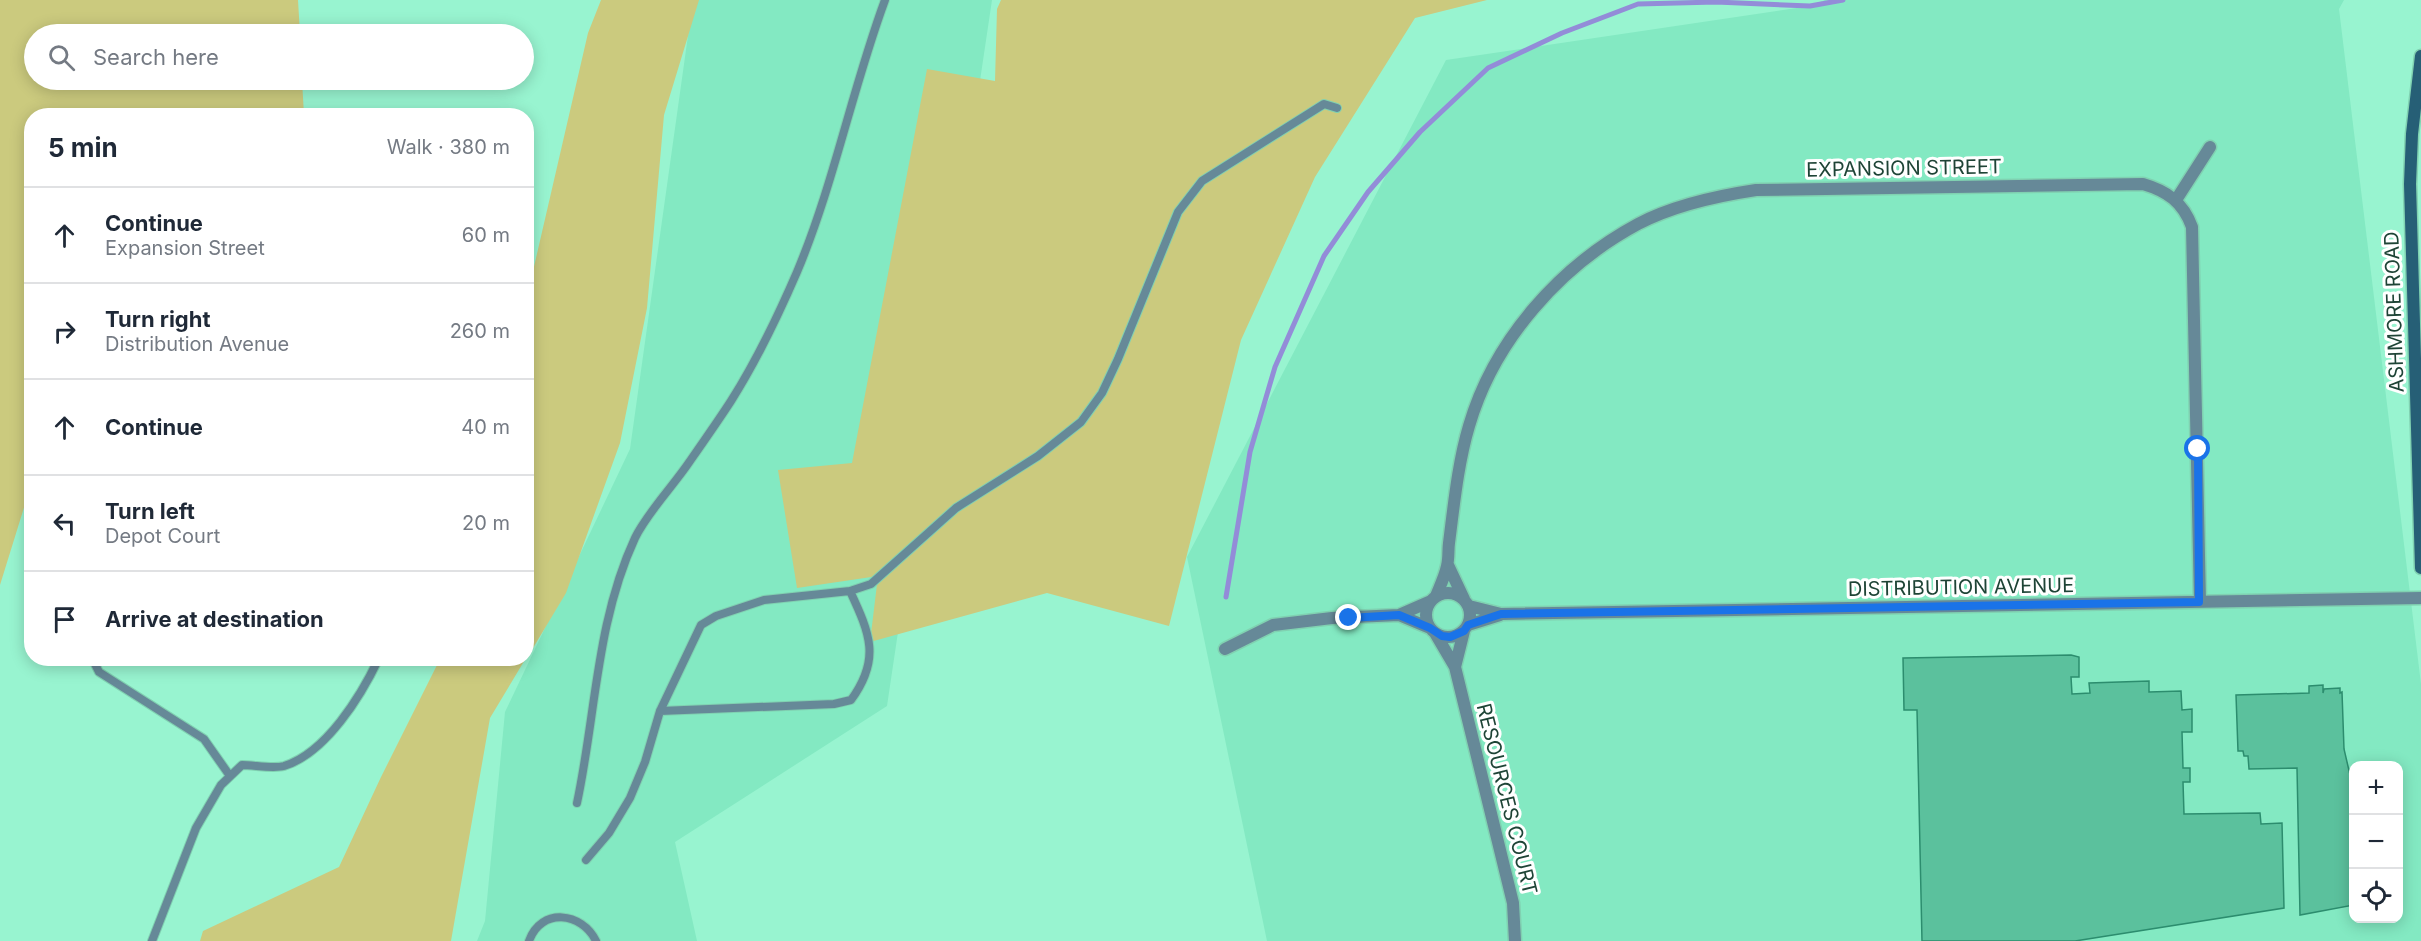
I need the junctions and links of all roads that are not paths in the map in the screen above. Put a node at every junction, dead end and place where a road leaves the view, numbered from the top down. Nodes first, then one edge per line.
1 (885, 0) edge
2 (2421, 56) edge
3 (1337, 108) dead end
4 (2210, 147) dead end
5 (2176, 200) junction
6 (1448, 565) junction
7 (2421, 568) edge
8 (850, 591) junction
9 (1434, 598) junction
10 (2421, 598) edge
11 (2199, 602) junction
12 (1466, 603) junction
13 (1501, 614) junction
14 (1399, 615) junction
15 (1466, 628) junction
16 (1433, 631) junction
17 (1225, 649) dead end
18 (96, 666) edge
19 (375, 666) edge
20 (1455, 668) junction
21 (660, 711) junction
22 (230, 776) junction
23 (577, 803) dead end
24 (586, 860) dead end
25 (152, 941) edge
26 (529, 941) edge
27 (597, 941) edge
28 (1515, 941) edge

1 - 23 lane
2 - 7 main road, ASHMORE ROAD
3 - 8 lane
4 - 5 street
5 - 6 street, EXPANSION STREET
5 - 11 street
6 - 9 street
6 - 12 street
8 - 21 lane
8 - 21 lane
9 - 12 street
9 - 14 street
9 - 16 street
10 - 11 street, DISTRIBUTION AVENUE
11 - 13 street, DISTRIBUTION AVENUE
12 - 13 street
12 - 15 street
13 - 15 street
14 - 16 street
14 - 17 street
15 - 16 street
15 - 20 street
16 - 20 street
18 - 22 lane
19 - 22 lane
20 - 28 street, RESOURCES COURT
21 - 24 lane
22 - 25 lane
26 - 27 lane

